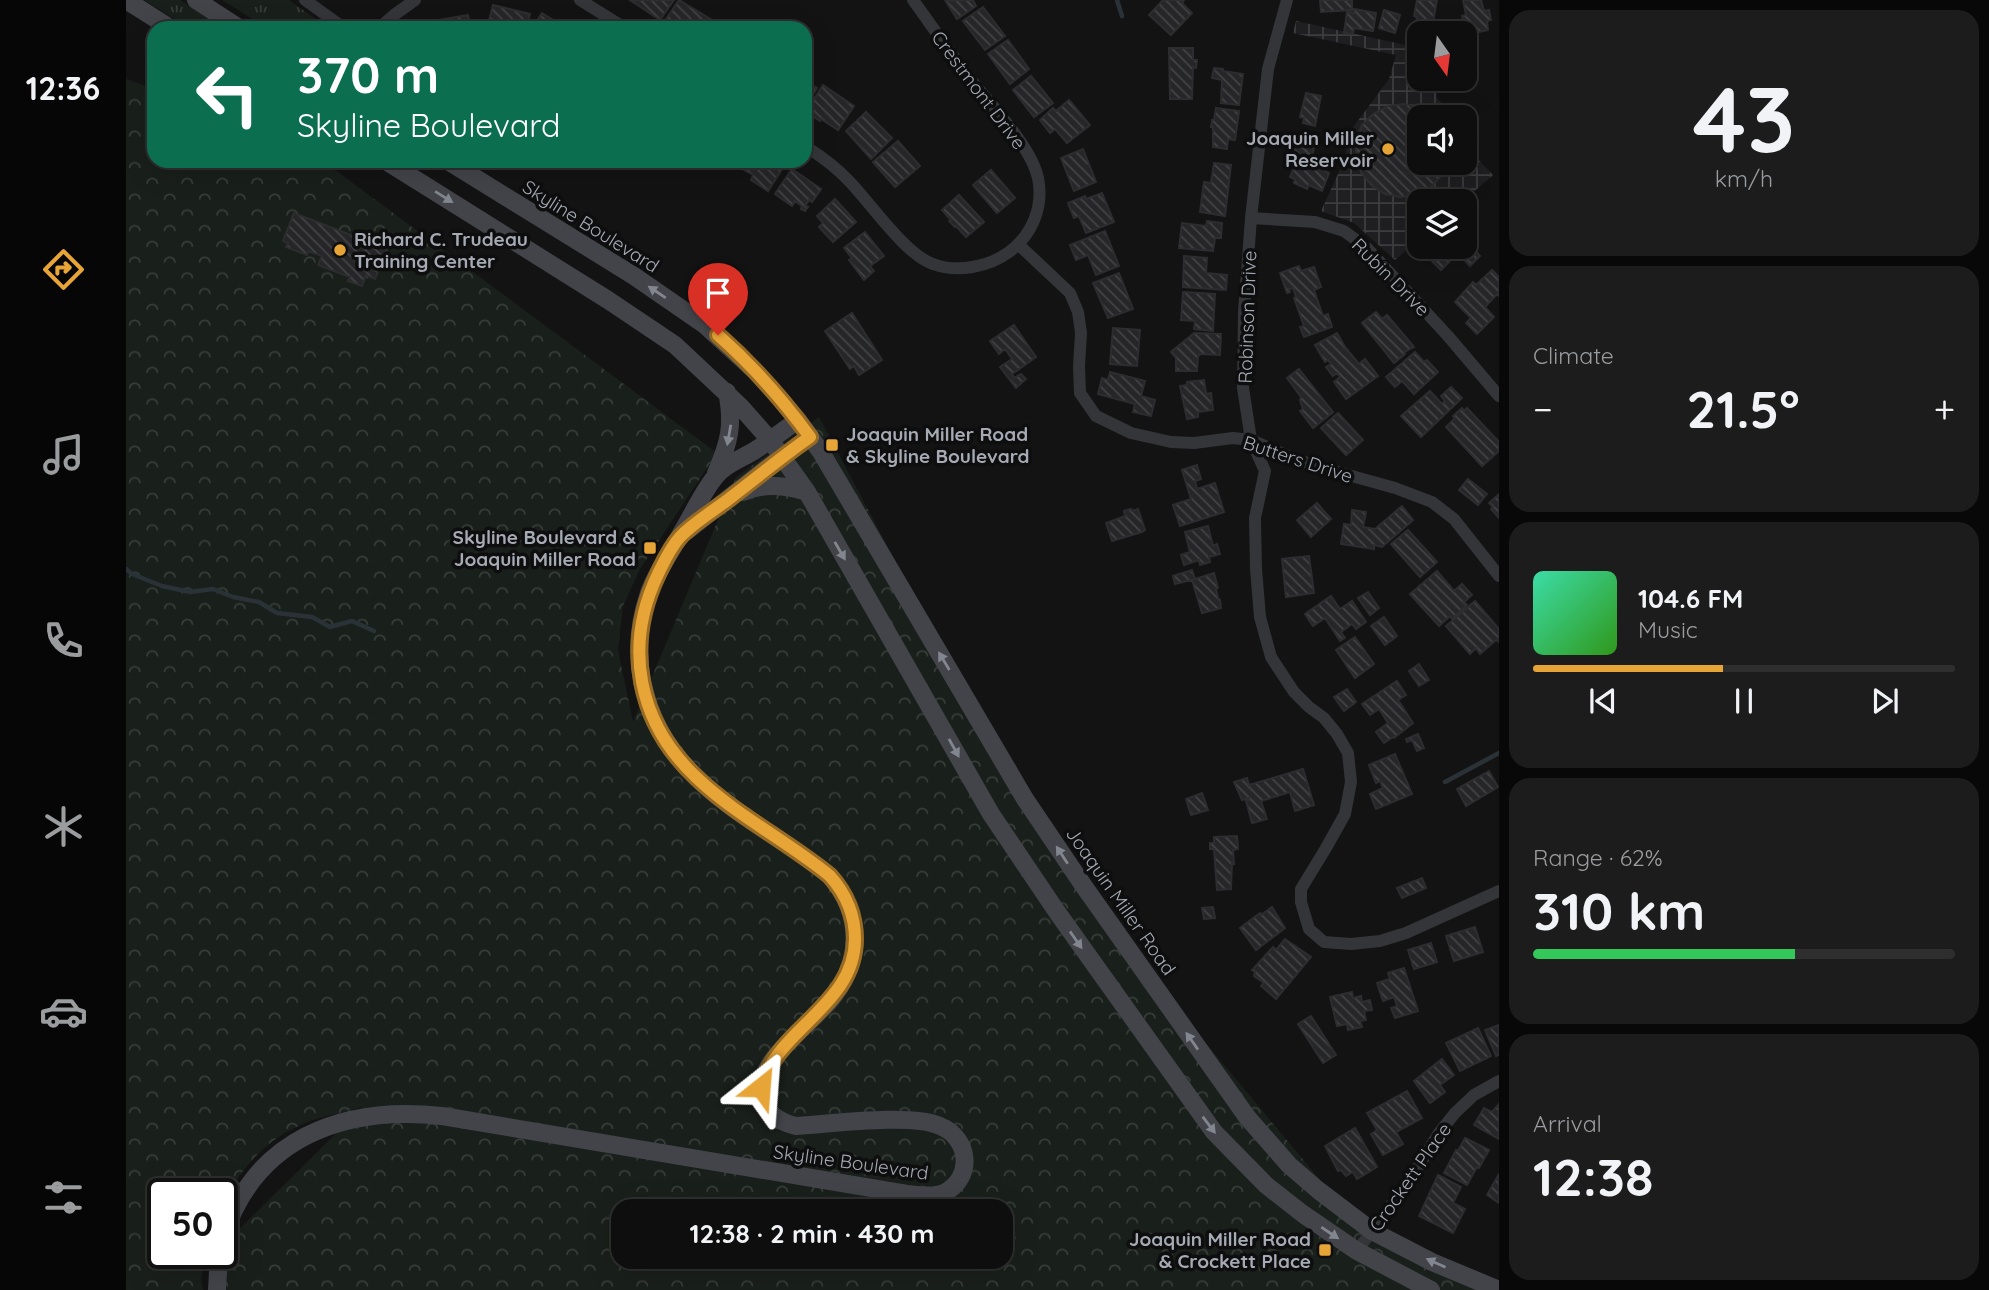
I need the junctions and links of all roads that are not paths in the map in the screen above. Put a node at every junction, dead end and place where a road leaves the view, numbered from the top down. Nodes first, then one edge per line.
1 (126, 0) edge
2 (196, 0) edge
3 (305, 0) edge
4 (415, 0) edge
5 (580, 0) edge
6 (913, 0) edge
7 (1287, 0) edge
8 (159, 21) edge
9 (228, 21) edge
10 (334, 21) edge
11 (387, 21) edge
12 (614, 21) edge
13 (812, 150) edge
14 (397, 168) edge
15 (459, 168) edge
16 (1251, 218) junction
17 (1019, 244) junction
18 (727, 392) junction
19 (1499, 396) edge
20 (798, 420) junction
21 (810, 437) junction
22 (770, 440) junction
23 (1251, 440) junction
24 (782, 457) junction
25 (715, 476) junction
26 (807, 492) junction
27 (733, 496) junction
28 (679, 538) junction
29 (1499, 576) edge
30 (1499, 891) edge
31 (1499, 1081) edge
32 (238, 1201) edge
33 (1372, 1231) junction
34 (1357, 1251) junction
35 (218, 1269) edge
36 (216, 1290) edge
37 (1431, 1290) edge
38 (1499, 1290) edge

1 - 8 main road
2 - 9 main road
3 - 10 street
4 - 11 street
5 - 12 street
6 - 17 street, Crestmont Drive
7 - 16 street, Robinson Drive
13 - 17 street, Crestmont Drive
14 -> 18 main road
20 -> 15 main road, Skyline Boulevard
16 - 19 street, Rubin Drive
16 - 23 street, Robinson Drive
17 - 23 street, Butters Drive
18 - 22 main road
18 -> 25 main road
20 - 21 main road, Skyline Boulevard
20 - 22 main road, Skyline Boulevard
21 - 24 main road, Skyline Boulevard
33 -> 21 main road, Joaquin Miller Road
22 - 24 main road
22 - 25 main road, Skyline Boulevard
23 - 29 street, Butters Drive
23 - 30 street, Robinson Drive
24 - 26 main road
24 - 27 main road, Skyline Boulevard
25 - 28 main road, Skyline Boulevard
26 - 27 main road
26 -> 34 main road
27 - 28 main road, Skyline Boulevard
28 - 32 main road, Skyline Boulevard
31 - 33 street, Crockett Place
33 - 34 street, Crockett Place
38 -> 33 main road, Joaquin Miller Road
34 - 37 main road
35 - 36 main road

